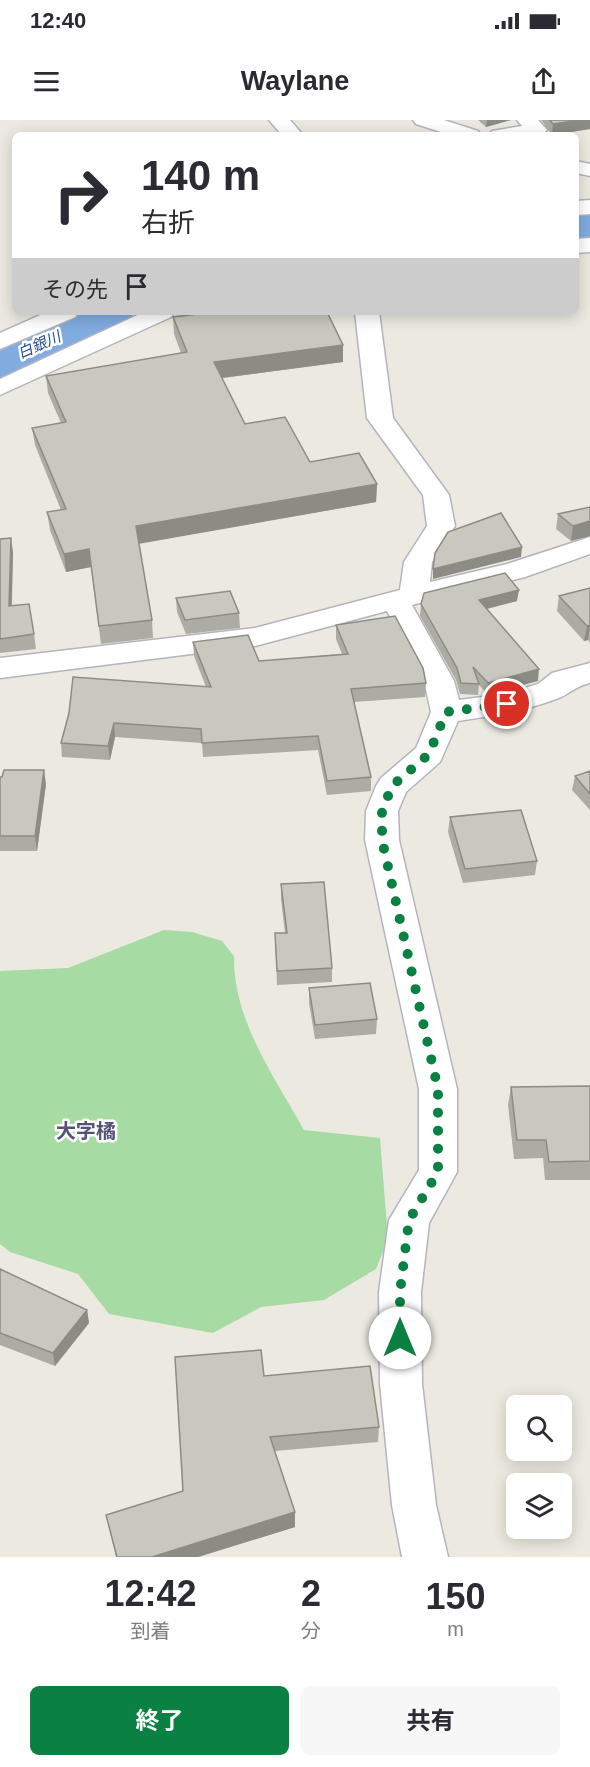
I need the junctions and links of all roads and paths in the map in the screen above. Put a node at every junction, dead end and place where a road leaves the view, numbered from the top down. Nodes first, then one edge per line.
1 (279, 120) edge
2 (423, 120) edge
3 (526, 120) edge
4 (290, 132) edge
5 (461, 132) edge
6 (522, 132) edge
7 (60, 315) edge
8 (157, 315) edge
9 (367, 315) edge
10 (0, 342) edge
11 (0, 388) edge
12 (590, 545) edge
13 (405, 598) junction
14 (0, 668) edge
15 (590, 673) edge
16 (446, 712) junction
17 (425, 1557) edge

1 - 4 street
2 - 5 street
3 - 6 street
7 - 10 street
8 - 11 street
9 - 13 street
12 - 13 street
13 - 14 street
13 - 16 street
15 - 16 street
16 - 17 street

